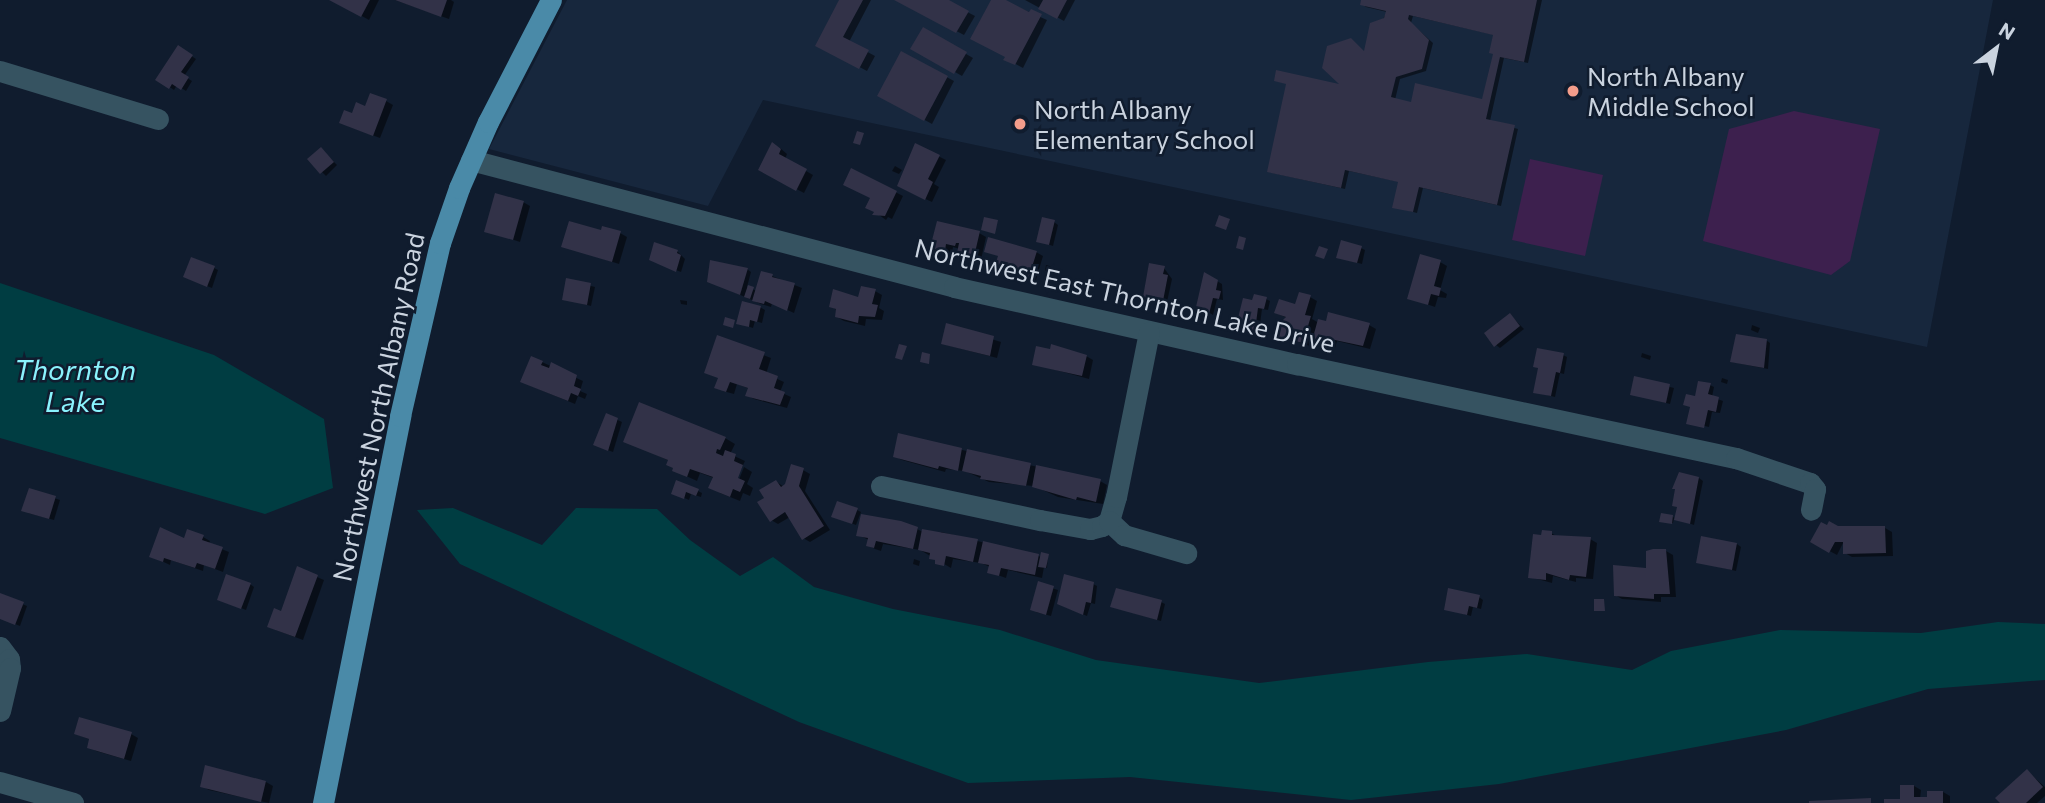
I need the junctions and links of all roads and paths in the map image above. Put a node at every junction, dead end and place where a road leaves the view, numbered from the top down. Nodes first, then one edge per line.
1 (551, 0) edge
2 (0, 71) edge
3 (158, 119) dead end
4 (471, 160) junction
5 (1149, 332) junction
6 (881, 486) dead end
7 (1811, 510) dead end
8 (1109, 521) junction
9 (1186, 553) dead end
10 (0, 647) edge
11 (0, 711) edge
12 (0, 782) edge
13 (73, 803) edge
14 (323, 803) edge

1 - 4 main road, Northwest North Albany Road
2 - 3 street
4 - 5 street, Northwest East Thornton Lake Drive
4 - 14 main road, Northwest North Albany Road
5 - 7 street, Northwest East Thornton Lake Drive
5 - 8 street
6 - 8 street
8 - 9 street
10 - 11 street
12 - 13 street

